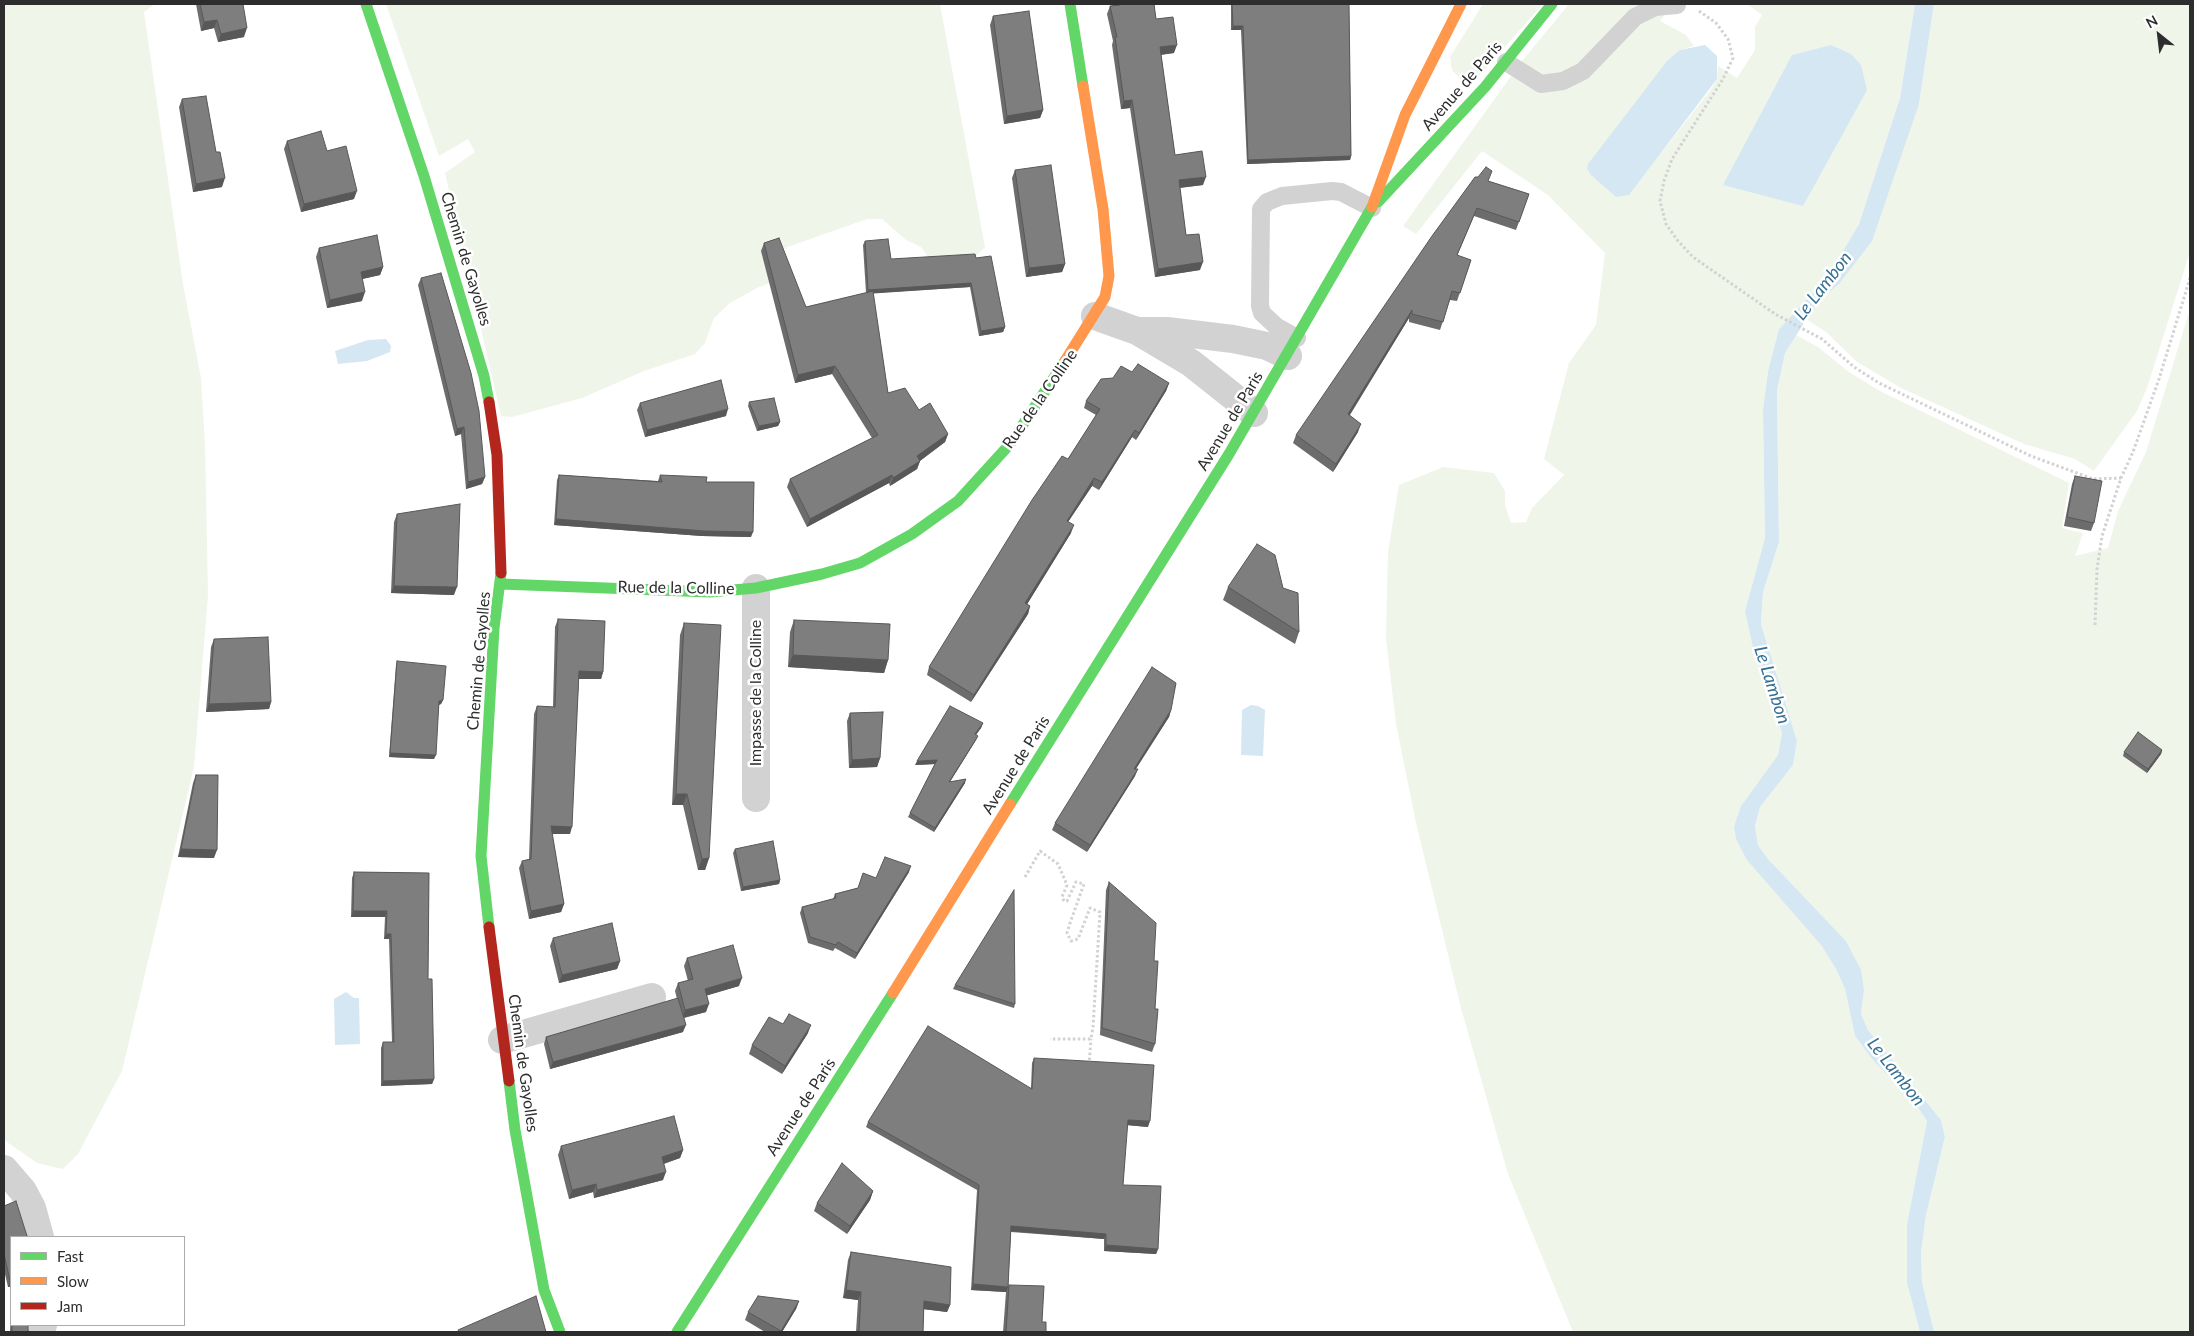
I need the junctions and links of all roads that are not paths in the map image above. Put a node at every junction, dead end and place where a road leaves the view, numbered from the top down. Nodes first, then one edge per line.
1 (366, 4) edge
2 (1070, 4) edge
3 (1461, 4) edge
4 (1552, 4) edge
5 (1677, 5) road end
6 (1506, 62) junction
7 (1372, 208) junction
8 (1095, 316) junction
9 (1137, 330) junction
10 (1292, 347) junction
11 (1254, 413) junction
12 (502, 584) junction
13 (756, 588) junction
14 (756, 798) dead end
15 (652, 997) dead end
16 (502, 1040) junction
17 (4, 1169) edge
18 (40, 1236) edge
19 (560, 1332) edge
20 (677, 1332) edge

1 - 12 street, Chemin de Gayolles
2 - 8 street, Rue de la Colline
3 - 7 street, Avenue de Paris
4 - 6 street, Avenue de Paris
5 - 6 lane
6 - 7 street, Avenue de Paris
7 - 10 street, Avenue de Paris
7 - 10 lane
8 - 9 street
8 - 13 street, Rue de la Colline
9 - 10 street
9 - 11 street
10 - 11 street, Avenue de Paris
11 - 20 street, Avenue de Paris
12 - 13 street, Rue de la Colline
12 - 16 street, Chemin de Gayolles
13 - 14 street, Impasse de la Colline
15 - 16 street
16 - 19 street, Chemin de Gayolles
17 - 18 street

